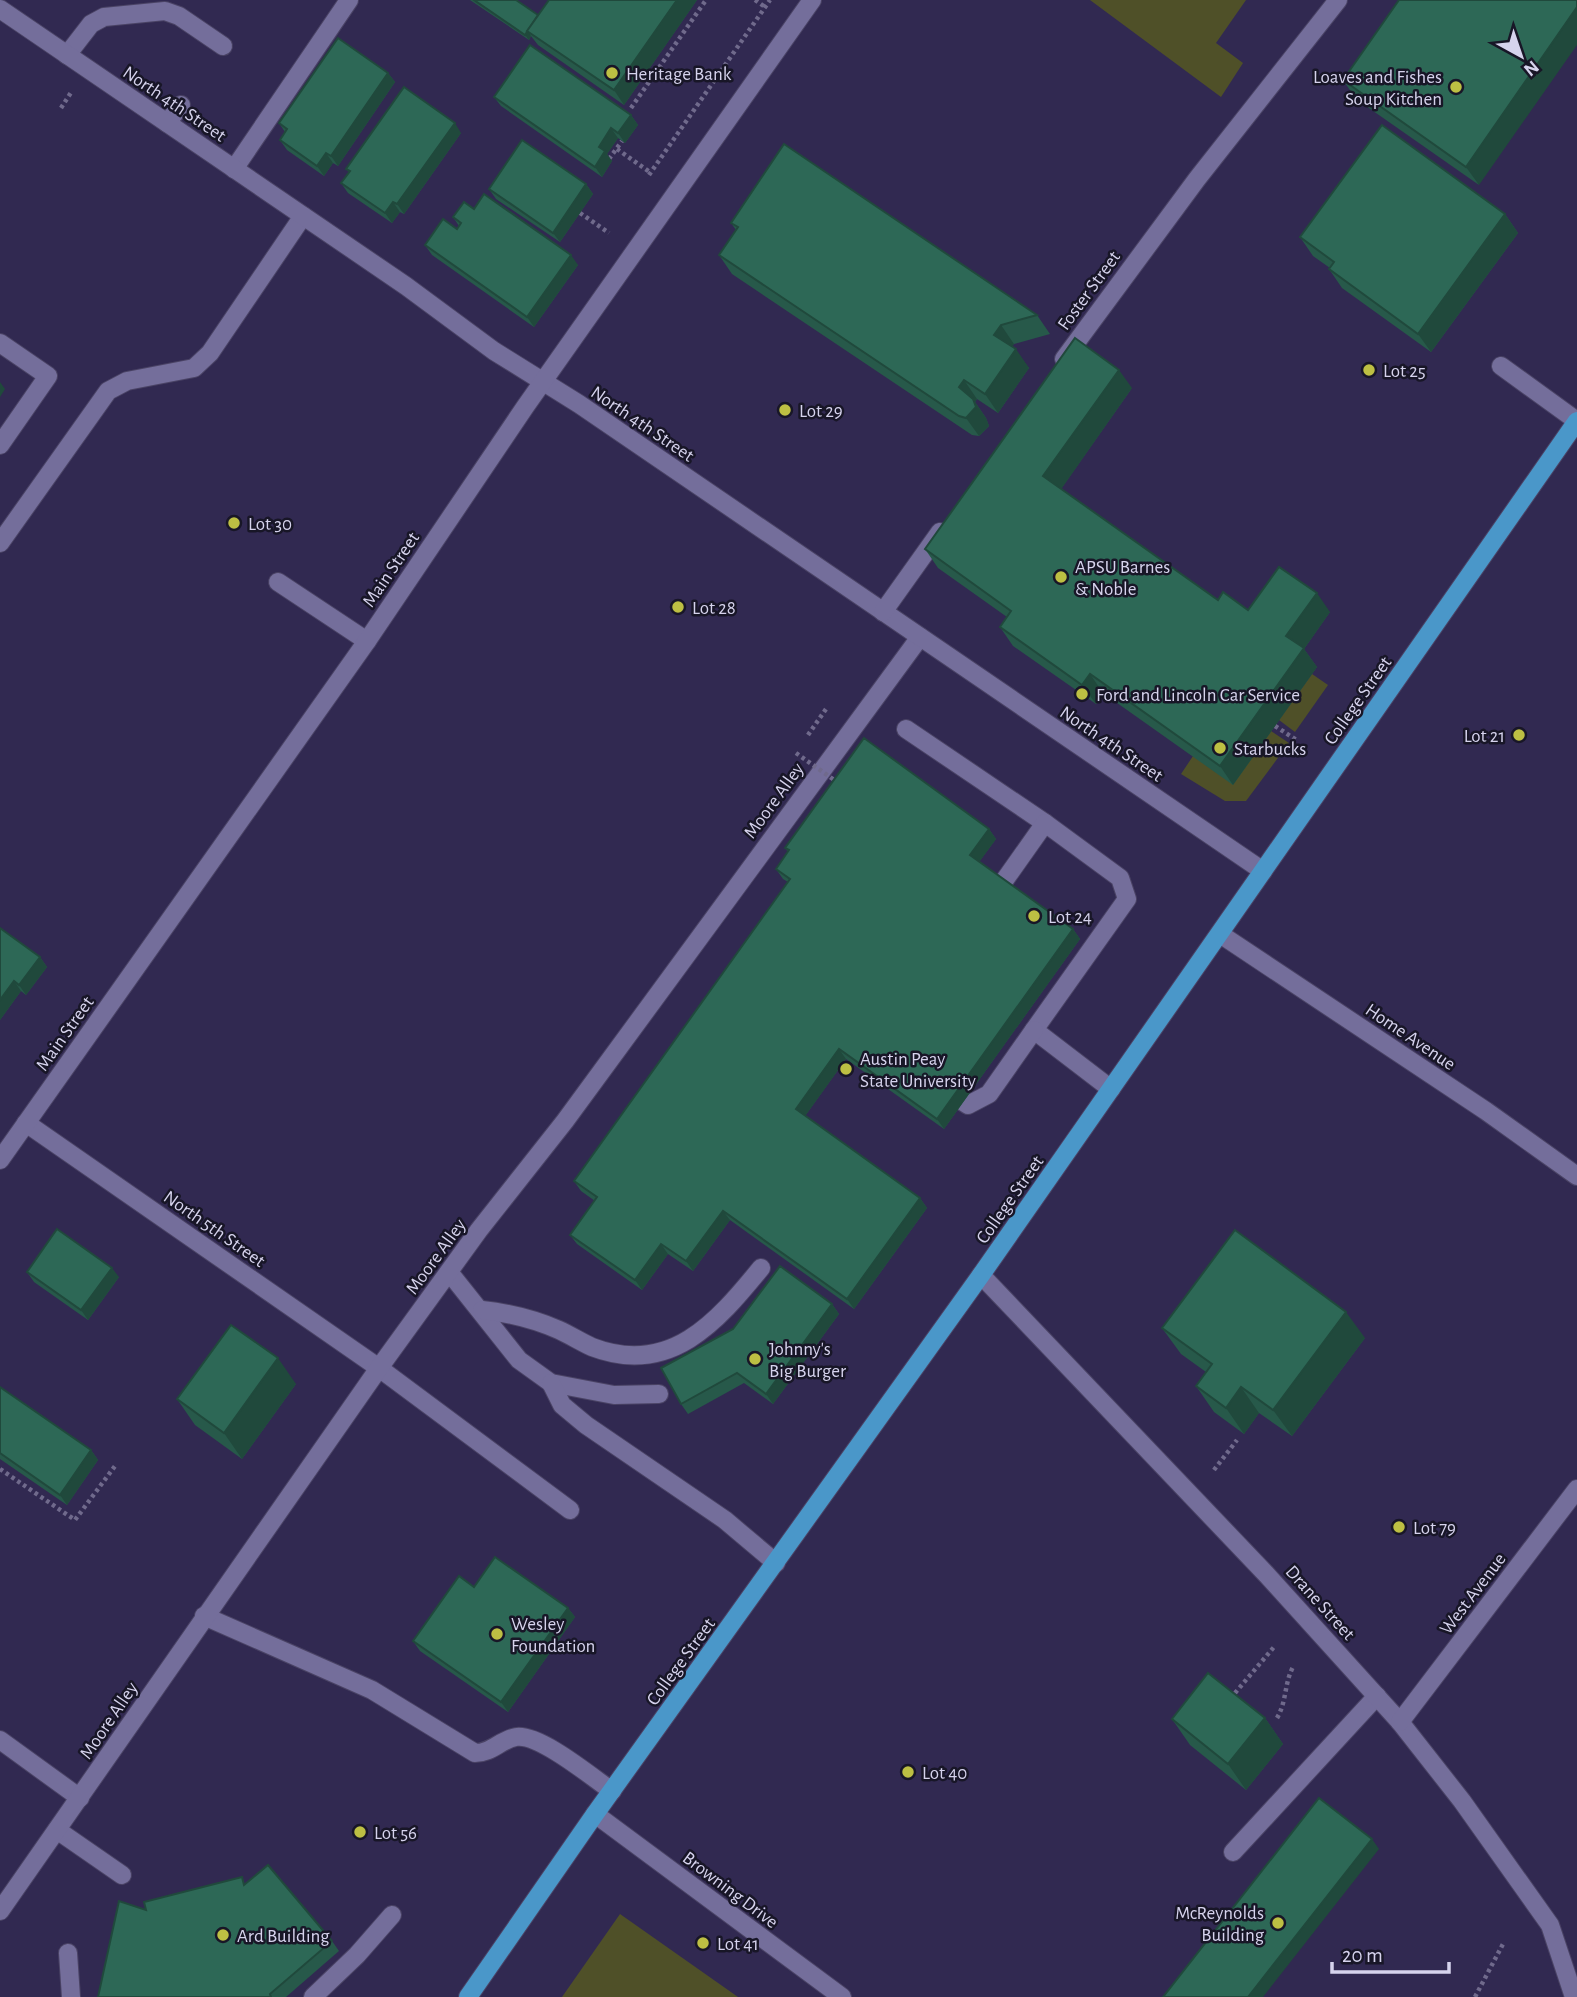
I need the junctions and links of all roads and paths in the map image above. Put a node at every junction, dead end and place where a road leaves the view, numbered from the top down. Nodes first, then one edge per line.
1 (349, 0) edge
2 (706, 0) edge
3 (755, 0) edge
4 (770, 0) edge
5 (812, 0) edge
6 (1338, 0) edge
7 (765, 7) junction
8 (0, 9) edge
9 (223, 46) dead end
10 (67, 55) junction
11 (73, 91) dead end
12 (181, 105) dead end
13 (61, 108) dead end
14 (631, 108) dead end
15 (167, 123) junction
16 (622, 141) edge
17 (617, 149) junction
18 (610, 159) dead end
19 (234, 169) junction
20 (651, 173) junction
21 (644, 182) dead end
22 (580, 213) edge
23 (303, 216) junction
24 (614, 225) dead end
25 (609, 233) junction
26 (601, 244) dead end
27 (0, 343) edge
28 (1501, 366) dead end
29 (1050, 377) edge
30 (542, 382) junction
31 (1577, 421) edge
32 (0, 445) edge
33 (948, 520) edge
34 (0, 543) edge
35 (278, 582) dead end
36 (883, 612) junction
37 (920, 637) junction
38 (366, 641) junction
39 (1275, 726) edge
40 (906, 729) dead end
41 (1298, 741) dead end
42 (796, 753) dead end
43 (843, 787) edge
44 (1045, 823) junction
45 (1263, 871) junction
46 (980, 914) edge
47 (1220, 934) junction
48 (1034, 1030) junction
49 (935, 1083) edge
50 (1111, 1089) junction
51 (26, 1123) junction
52 (0, 1160) edge
53 (1577, 1176) edge
54 (761, 1268) dead end
55 (449, 1272) junction
56 (982, 1275) junction
57 (482, 1310) junction
58 (379, 1368) junction
59 (551, 1383) junction
60 (659, 1394) dead end
61 (1237, 1440) edge
62 (116, 1466) dead end
63 (0, 1469) edge
64 (1214, 1470) dead end
65 (1577, 1489) edge
66 (570, 1510) dead end
67 (776, 1563) junction
68 (204, 1616) junction
69 (1274, 1647) dead end
70 (1293, 1667) dead end
71 (1235, 1693) edge
72 (1377, 1696) junction
73 (1277, 1718) dead end
74 (1400, 1722) junction
75 (0, 1740) edge
76 (612, 1791) junction
77 (80, 1798) junction
78 (595, 1814) junction
79 (57, 1830) junction
80 (1233, 1852) dead end
81 (122, 1875) dead end
82 (0, 1911) edge
83 (392, 1914) dead end
84 (1503, 1944) dead end
85 (68, 1953) dead end
86 (71, 1997) edge
87 (313, 1997) edge
88 (468, 1997) edge
89 (842, 1997) edge
90 (1475, 1997) edge
91 (1574, 1997) edge

1 - 19 street
2 - 14 path
3 - 7 path
4 - 7 path
5 - 30 street, Main Street
6 - 29 street, Foster Street
7 - 20 path
8 - 10 street, North 4th Street
9 - 10 street
10 - 15 street, North 4th Street
11 - 13 path
12 - 15 street
15 - 19 street, North 4th Street
16 - 17 path
17 - 18 path
17 - 20 path
19 - 23 street, North 4th Street
20 - 21 path
22 - 25 path
23 - 30 street, North 4th Street
23 - 34 street
24 - 25 path
25 - 26 path
27 - 32 street
28 - 31 street
30 - 36 street, North 4th Street
30 - 38 street, Main Street
31 - 45 main road, College Street
33 - 36 street
35 - 38 street
36 - 37 street, North 4th Street
37 - 45 street, North 4th Street
37 - 55 street, Moore Alley
38 - 51 street, Main Street
39 - 41 path
40 - 44 street
42 - 43 path, bridge
44 - 46 street
44 - 48 street
45 - 47 main road, College Street
47 - 50 main road, College Street
47 - 53 street, Home Avenue
48 - 49 street
48 - 50 street
50 - 56 main road, College Street
51 - 52 street, Main Street
51 - 58 street, North 5th Street
54 - 57 street
55 - 57 street
55 - 58 street, Moore Alley
56 - 67 main road, College Street
56 - 72 street, Drane Street
57 - 59 street
58 - 66 street, North 5th Street
58 - 68 street, Moore Alley
59 - 60 street
59 - 67 street
61 - 64 path
62 - 63 path
65 - 74 street, West Avenue
67 - 76 main road, College Street
68 - 76 street
68 - 77 street, Moore Alley
69 - 71 path
70 - 73 path
72 - 74 street, Drane Street
72 - 80 street
74 - 91 street, Drane Street
75 - 77 street
76 - 78 main road, College Street
77 - 79 street, Moore Alley
78 - 88 main road, College Street
78 - 89 street, Browning Drive
79 - 81 street
79 - 82 street, Moore Alley
83 - 87 street
84 - 90 path
85 - 86 street

